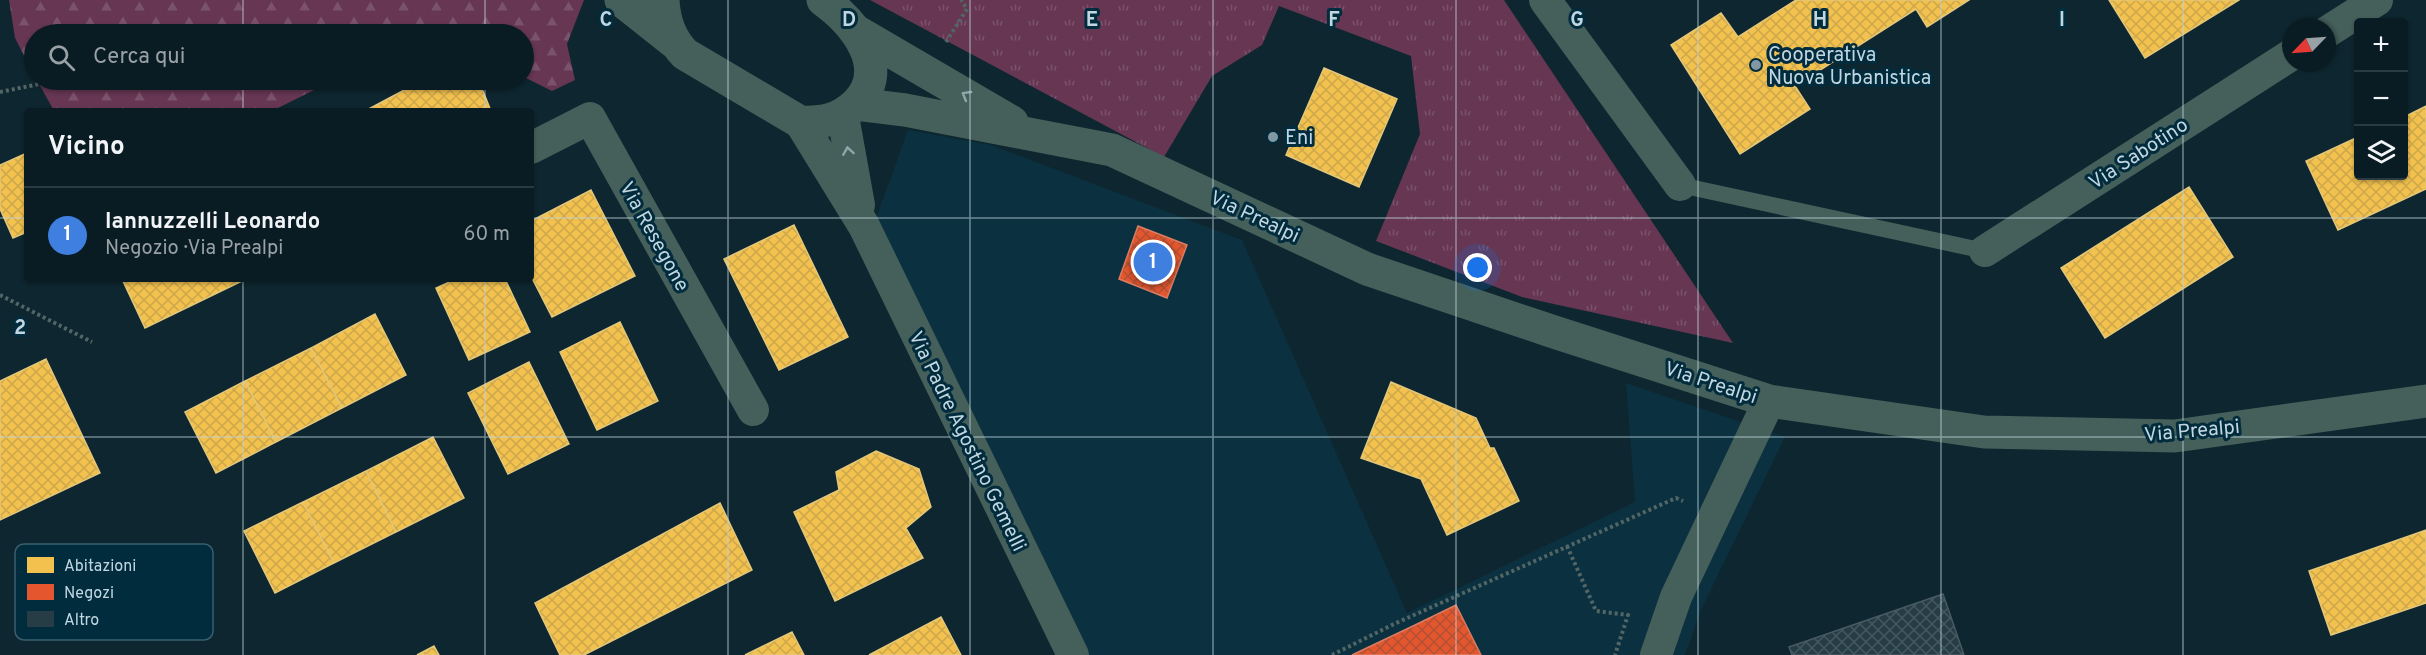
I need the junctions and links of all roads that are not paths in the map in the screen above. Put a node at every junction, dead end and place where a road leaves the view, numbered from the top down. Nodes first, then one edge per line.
1 (621, 0) edge
2 (663, 0) edge
3 (823, 0) edge
4 (1545, 0) edge
5 (2377, 0) edge
6 (2336, 26) edge
7 (856, 31) junction
8 (674, 42) junction
9 (2282, 61) edge
10 (849, 110) junction
11 (800, 122) junction
12 (1035, 135) junction
13 (534, 146) edge
14 (1680, 185) joint
15 (864, 226) junction
16 (1985, 250) joint
17 (1769, 401) junction
18 (2426, 401) edge
19 (753, 410) dead end
20 (1073, 655) edge
21 (1656, 655) edge

1 - 8 street
2 - 8 street
3 - 7 street
4 - 14 street
5 - 6 street
7 - 10 street
12 -> 7 street, Via Prealpi
8 - 11 street
9 - 16 street, Via Sabotino
10 - 11 street
10 - 12 street, Via Prealpi
15 -> 10 street, Via Padre Agostino Gemelli
11 - 15 street, Via Padre Agostino Gemelli
12 - 17 street, Via Prealpi
13 - 19 street, Via Resegone
14 - 16 lane
15 - 20 street, Via Padre Agostino Gemelli
17 - 18 street, Via Prealpi
17 - 21 street

